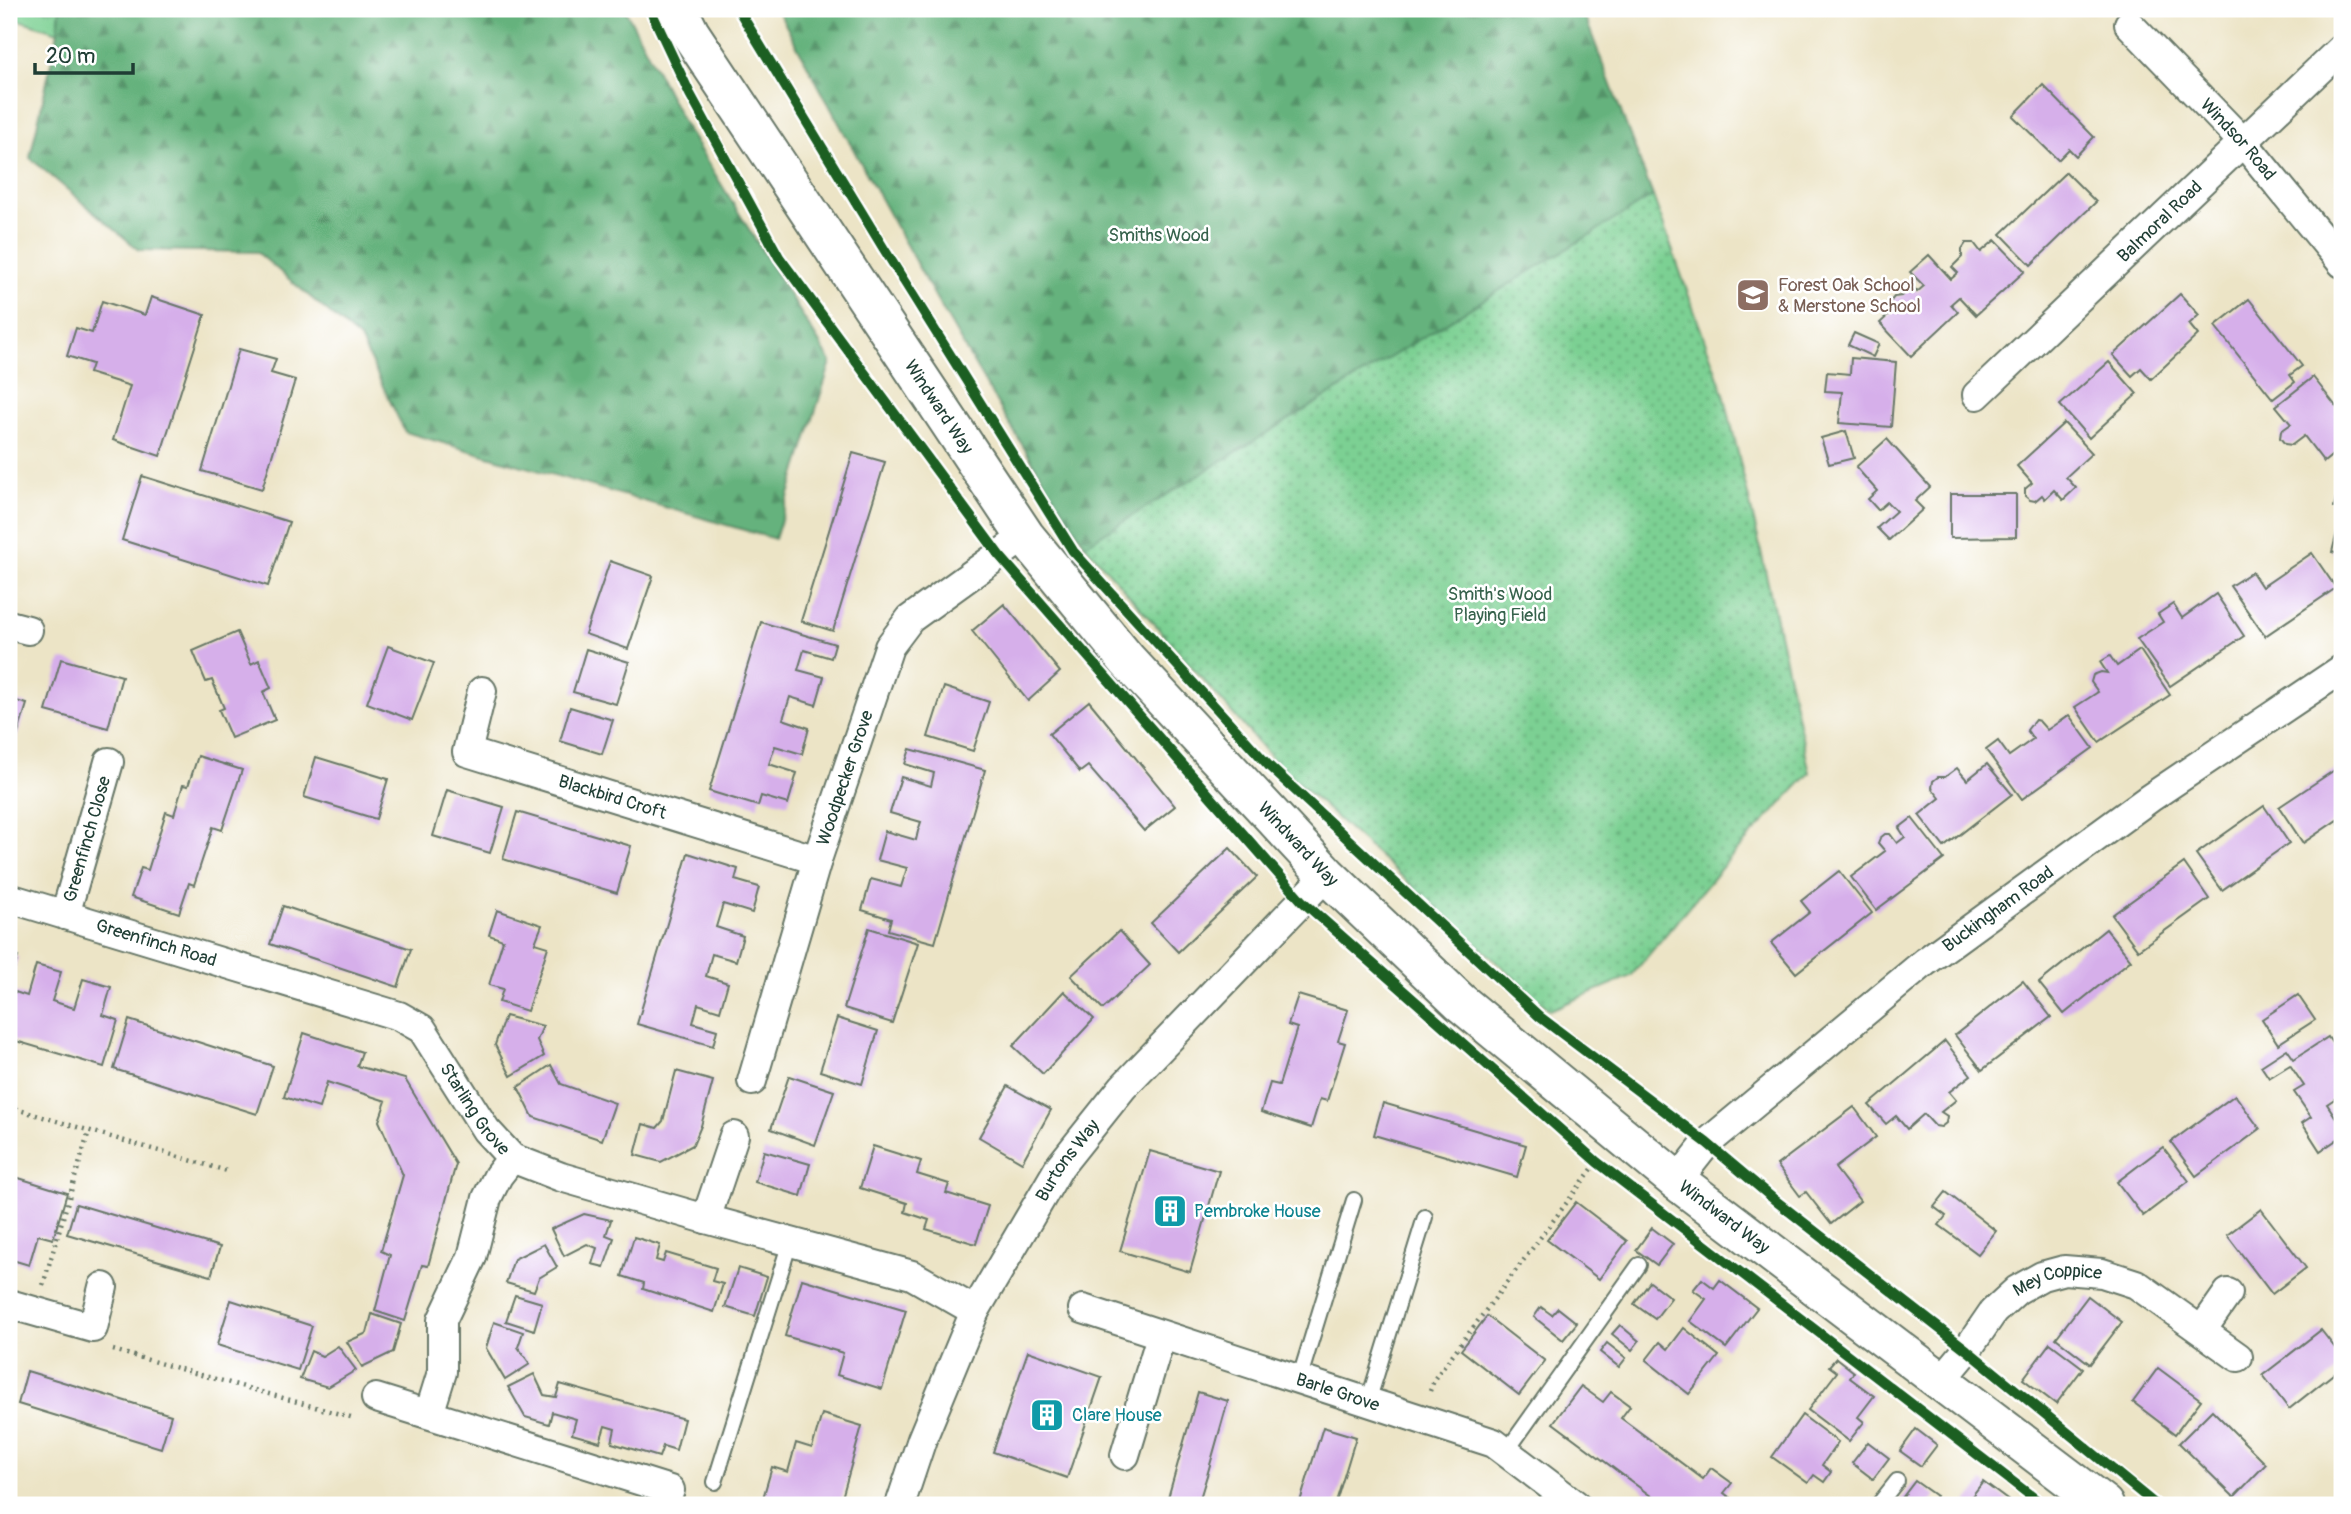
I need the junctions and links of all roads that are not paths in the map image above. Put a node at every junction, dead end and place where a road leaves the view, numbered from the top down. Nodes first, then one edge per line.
1 (678, 9) edge
2 (2129, 24) dead end
3 (2342, 48) edge
4 (2243, 142) junction
5 (2342, 263) edge
6 (1977, 395) dead end
7 (1025, 536) junction
8 (2342, 668) edge
9 (482, 691) dead end
10 (109, 762) dead end
11 (817, 860) junction
12 (1327, 874) junction
13 (9, 898) edge
14 (65, 915) junction
15 (303, 988) joint
16 (752, 1081) dead end
17 (734, 1136) dead end
18 (512, 1158) junction
19 (1677, 1181) junction
20 (1354, 1200) dead end
21 (1425, 1217) dead end
22 (706, 1219) junction
23 (790, 1242) junction
24 (1639, 1265) dead end
25 (103, 1287) dead end
26 (2228, 1293) dead end
27 (22, 1308) edge
28 (1083, 1309) dead end
29 (975, 1311) junction
30 (2202, 1330) junction
31 (1161, 1336) junction
32 (2238, 1357) dead end
33 (1299, 1380) junction
34 (1942, 1380) junction
35 (1368, 1402) junction
36 (370, 1409) road end
37 (429, 1415) junction
38 (1506, 1452) junction
39 (1125, 1455) dead end
40 (1897, 1481) dead end
41 (715, 1482) dead end
42 (670, 1490) dead end
43 (2094, 1502) edge
44 (900, 1505) edge
45 (1576, 1505) edge
46 (1878, 1505) edge

1 - 7 street, Windward Way
2 - 4 street, Windsor Road
3 - 4 street, Balmoral Road
4 - 5 street, Windsor Road
4 - 6 street, Balmoral Road
7 - 11 street, Woodpecker Grove
7 - 12 street, Windward Way
8 - 19 street, Buckingham Road
9 - 11 street, Blackbird Croft
10 - 14 street, Greenfinch Close
11 - 16 street, Woodpecker Grove
12 - 19 street, Windward Way
12 - 29 street, Burtons Way
13 - 14 street, Greenfinch Road
14 - 15 street, Greenfinch Road
15 - 18 street, Starling Grove
17 - 22 street
18 - 22 street, Starling Grove
18 - 37 street
19 - 34 street, Windward Way
20 - 33 lane
21 - 35 lane
22 - 23 street, Starling Grove
23 - 29 street, Starling Grove
23 - 41 lane
24 - 38 lane
25 - 27 street
26 - 30 street
28 - 31 street, Barle Grove
29 - 44 street, Burtons Way
30 - 32 street, Mey Coppice
30 - 34 street, Mey Coppice
31 - 33 street, Barle Grove
31 - 39 street
33 - 35 street, Barle Grove
34 - 43 street, Windward Way
35 - 38 street, Barle Grove
36 - 37 street
37 - 42 street
38 - 45 street, Barle Grove
40 - 46 lane

